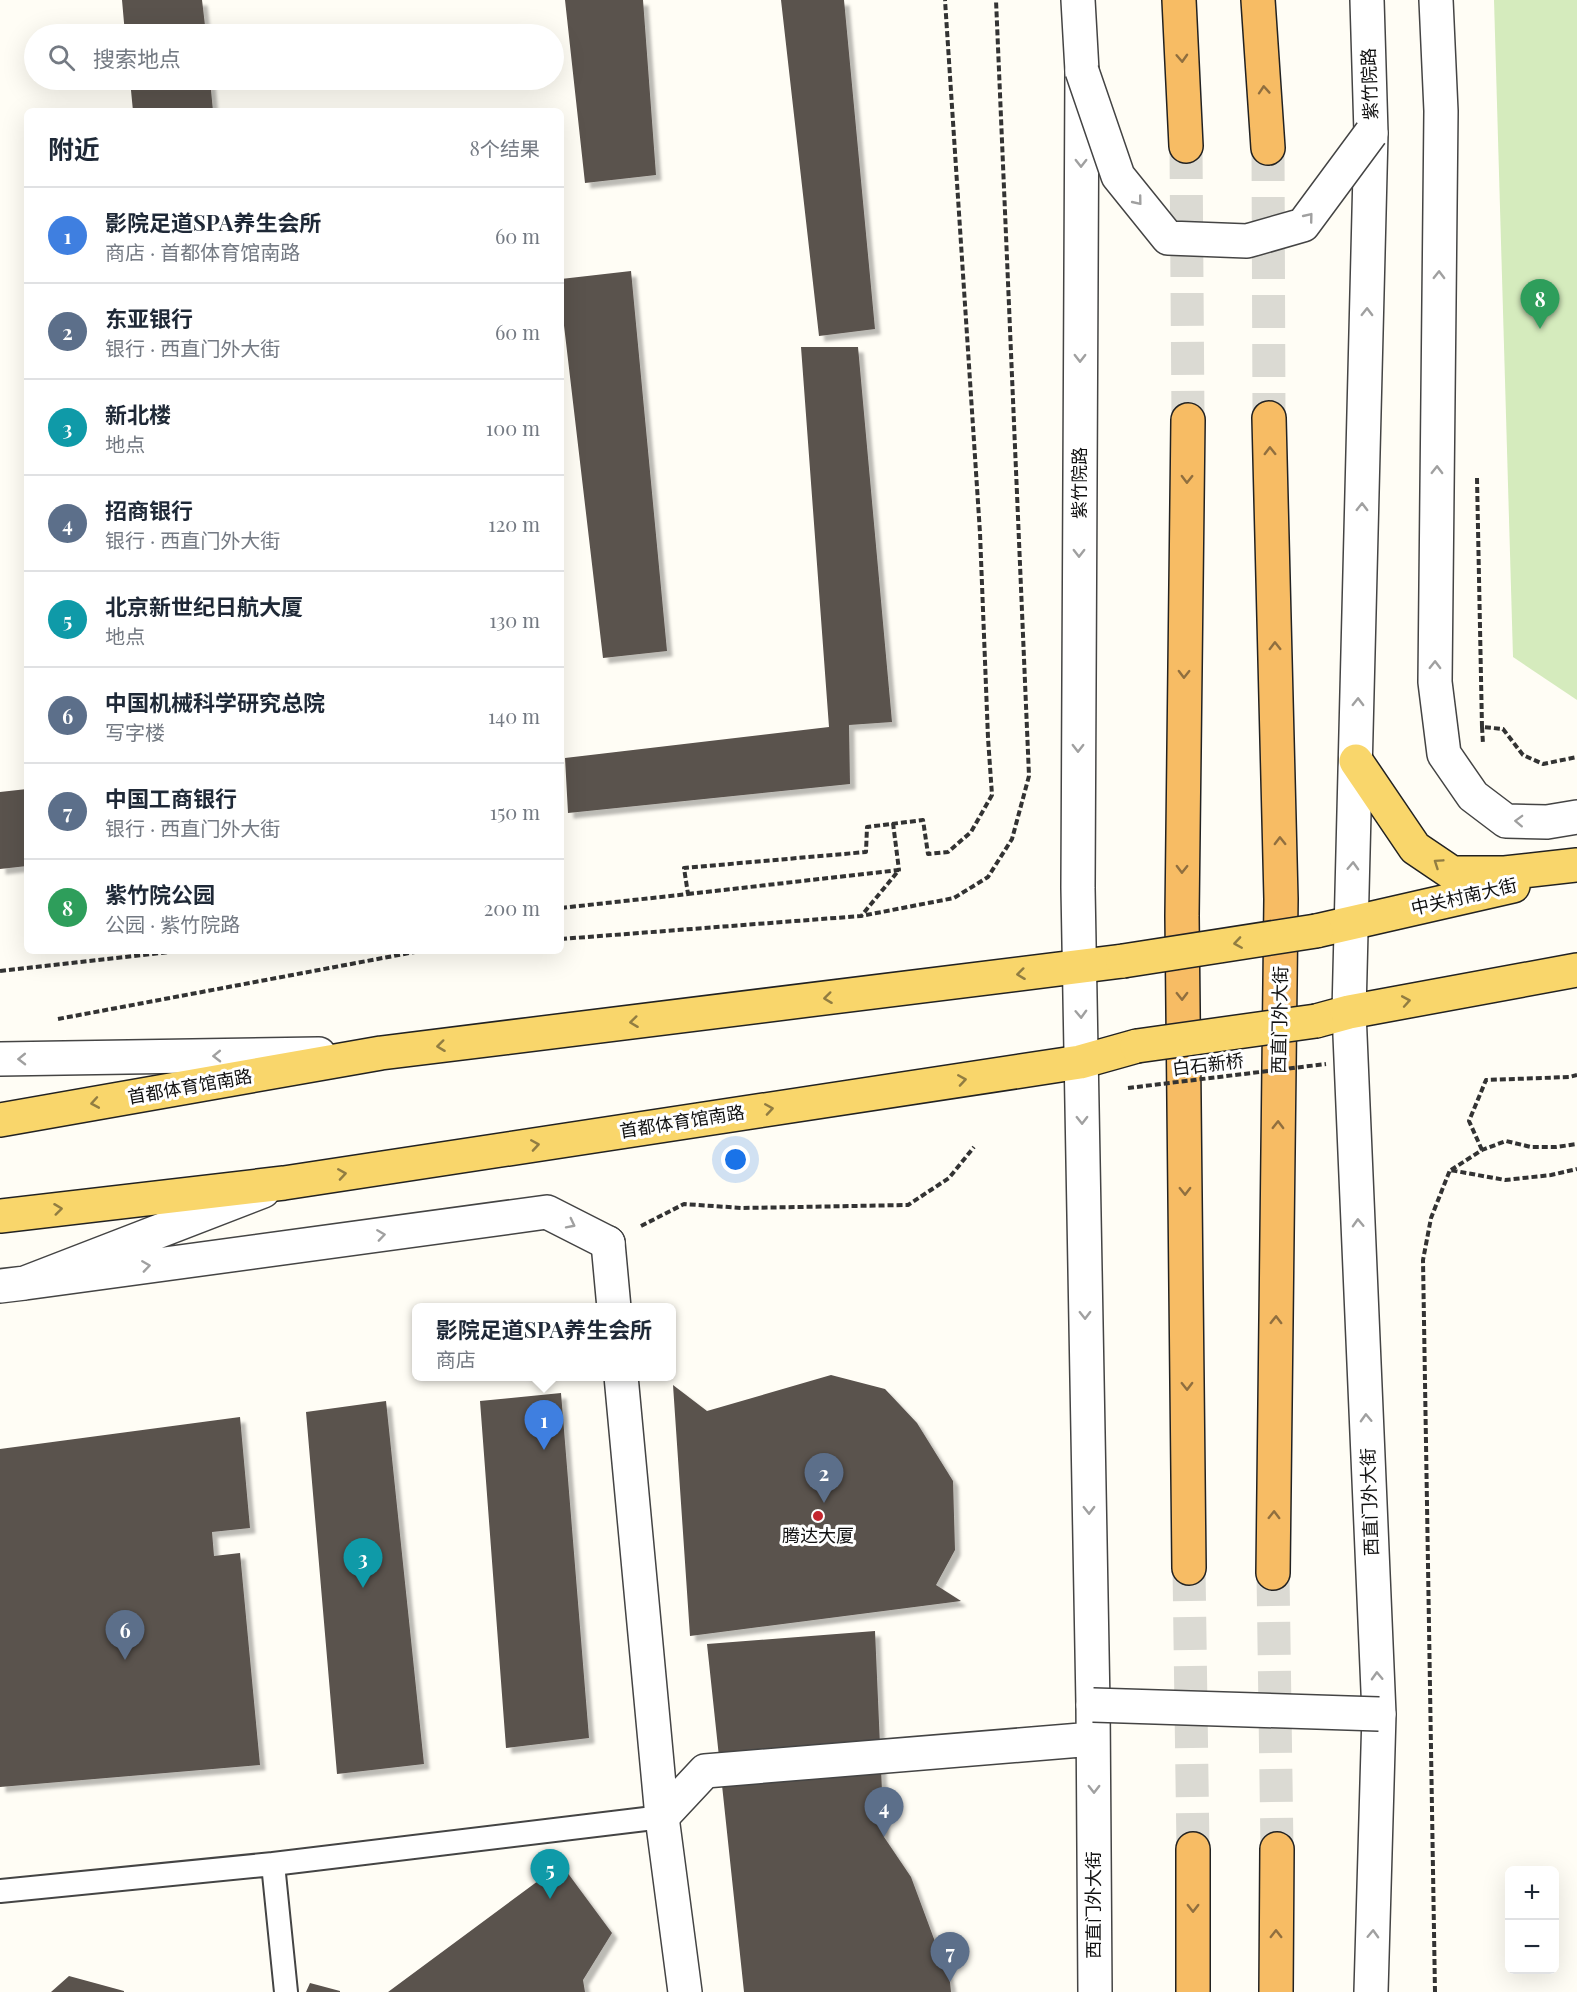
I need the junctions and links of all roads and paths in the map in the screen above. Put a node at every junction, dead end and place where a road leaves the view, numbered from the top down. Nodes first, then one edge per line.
1 (945, 0) edge
2 (996, 0) edge
3 (1078, 0) edge
4 (1179, 0) edge
5 (1258, 0) edge
6 (1367, 0) edge
7 (1436, 0) edge
8 (1082, 71) junction
9 (1371, 133) junction
10 (1186, 146) tunnel mouth
11 (1268, 148) tunnel mouth
12 (1269, 418) tunnel mouth
13 (1188, 420) tunnel mouth
14 (1477, 477) dead end
15 (1482, 727) junction
16 (1483, 746) dead end
17 (1577, 758) edge
18 (1356, 761) junction
19 (1577, 817) edge
20 (893, 823) junction
21 (1577, 865) edge
22 (899, 870) junction
23 (1577, 870) edge
24 (688, 894) junction
25 (564, 908) edge
26 (861, 916) junction
27 (1350, 924) junction
28 (564, 939) edge
29 (152, 954) edge
30 (404, 954) edge
31 (1123, 961) joint
32 (1079, 966) junction
33 (1577, 970) edge
34 (0, 971) edge
35 (1349, 1012) junction
36 (47, 1021) dead end
37 (381, 1053) junction
38 (0, 1059) edge
39 (1080, 1062) junction
40 (1326, 1064) dead end
41 (1577, 1075) edge
42 (1128, 1088) dead end
43 (0, 1120) edge
44 (1577, 1144) edge
45 (974, 1147) dead end
46 (1482, 1150) junction
47 (1577, 1169) edge
48 (1450, 1170) junction
49 (284, 1183) junction
50 (0, 1216) edge
51 (608, 1243) junction
52 (13, 1284) edge
53 (614, 1303) edge
54 (621, 1381) edge
55 (1189, 1568) tunnel mouth
56 (1273, 1573) tunnel mouth
57 (1093, 1705) junction
58 (1379, 1714) junction
59 (1093, 1739) junction
60 (662, 1817) junction
61 (1193, 1849) tunnel mouth
62 (1277, 1850) tunnel mouth
63 (273, 1864) junction
64 (0, 1891) edge
65 (286, 1992) edge
66 (685, 1992) edge
67 (1095, 1992) edge
68 (1193, 1992) edge
69 (1276, 1992) edge
70 (1371, 1992) edge
71 (1435, 1992) edge

1 - 20 path
2 - 26 path
3 - 8 street, 紫竹院路
4 -> 10 highway
11 -> 5 highway
6 - 9 street, 紫竹院路
19 -> 7 street
8 -> 9 street, bridge
8 -> 32 street, 紫竹院路
18 -> 9 street, 紫竹院路
56 -> 12 highway, 西直门外大街
13 -> 55 highway
14 - 15 path
15 - 16 path
15 - 17 path
21 -> 18 main road
27 -> 18 street, 紫竹院路
20 - 22 path
20 - 24 path
22 - 24 path
22 - 26 path
23 - 27 main road, 中关村南大街
24 - 25 path
26 - 28 path
27 -> 31 main road, 中关村南大街, bridge
27 - 35 street, 西直门外大街
29 - 34 path
30 - 36 path
31 - 32 main road, 首都体育馆南路
32 -> 37 main road, 首都体育馆南路
32 -> 39 street, 紫竹院路
35 -> 33 main road
35 - 39 main road, 首都体育馆南路, bridge
58 -> 35 street, 西直门外大街
37 -> 38 street, 首都体育馆南路
37 -> 43 main road, 首都体育馆南路
49 -> 39 main road, 首都体育馆南路
39 -> 57 street, 西直门外大街
40 - 42 path, 白石新桥, bridge
41 - 46 path
44 - 46 path
45 - 51 path
46 - 48 path
47 - 48 path
48 - 71 path
50 -> 49 main road, 首都体育馆南路
49 - 52 street, 首都体育馆南路
52 -> 51 street
51 - 53 street
54 - 60 street
57 - 58 street, bridge
57 - 59 street, 西直门外大街
70 -> 58 street, 西直门外大街
59 - 60 street
59 -> 67 street, 西直门外大街
60 - 63 lane
60 - 66 street
61 -> 68 highway
69 -> 62 highway
63 - 64 lane
63 - 65 lane

